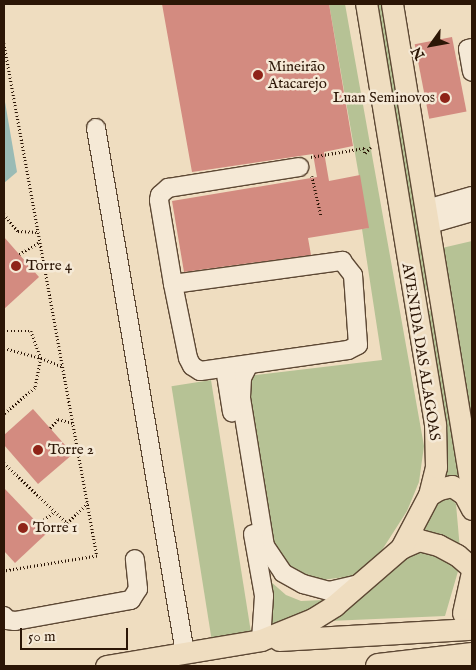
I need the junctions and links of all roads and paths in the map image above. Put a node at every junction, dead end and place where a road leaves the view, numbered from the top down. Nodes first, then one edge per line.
1 (366, 4) edge
2 (392, 4) edge
3 (4, 43) edge
4 (472, 48) edge
5 (472, 72) edge
6 (96, 128) dead end
7 (371, 147) dead end
8 (307, 167) junction
9 (472, 196) edge
10 (472, 212) edge
11 (4, 214) edge
12 (321, 215) dead end
13 (428, 216) junction
14 (38, 232) junction
15 (403, 236) junction
16 (40, 242) junction
17 (19, 254) dead end
18 (173, 284) junction
19 (443, 300) junction
20 (4, 331) edge
21 (4, 348) edge
22 (41, 358) junction
23 (248, 366) junction
24 (63, 367) junction
25 (225, 368) junction
26 (4, 414) edge
27 (73, 423) junction
28 (50, 428) dead end
29 (4, 463) edge
30 (472, 490) edge
31 (429, 495) junction
32 (88, 503) junction
33 (472, 509) edge
34 (54, 512) junction
35 (38, 524) dead end
36 (400, 548) junction
37 (135, 560) dead end
38 (472, 568) edge
39 (4, 571) edge
40 (472, 572) edge
41 (361, 584) junction
42 (468, 611) edge
43 (4, 616) edge
44 (261, 640) junction
45 (185, 653) junction
46 (472, 655) edge
47 (106, 666) edge
48 (378, 666) edge

1 - 15 main road, AVENIDA DAS ALAGOAS
2 - 13 main road, AVENIDA DAS ALAGOAS
3 - 14 path
4 - 5 lane
6 - 45 lane
7 - 8 path
8 - 12 path
8 - 18 lane
9 - 13 lane
10 - 13 lane
11 - 14 path
13 - 19 main road, AVENIDA DAS ALAGOAS
14 - 16 path
15 - 19 main road
15 - 31 main road, AVENIDA DAS ALAGOAS
16 - 17 path
16 - 24 path
18 - 23 lane
18 - 25 lane
19 - 30 main road, AVENIDA DAS ALAGOAS
20 - 22 path
21 - 22 path
22 - 24 path
22 - 26 path
23 - 25 lane
23 - 41 lane
24 - 27 path
25 - 44 lane
27 - 28 path
27 - 32 path
29 - 34 path
31 - 33 main road
31 - 36 main road, AVENIDA DAS ALAGOAS
32 - 34 path
32 - 39 path
34 - 35 path
36 - 38 main road
36 - 41 main road, AVENIDA DAS ALAGOAS
37 - 43 lane
40 - 42 main road
41 - 44 main road, AVENIDA DAS ALAGOAS
42 - 44 main road
44 - 45 main road, AVENIDA DAS ALAGOAS
45 - 47 main road, AVENIDA DAS ALAGOAS
46 - 48 highway

